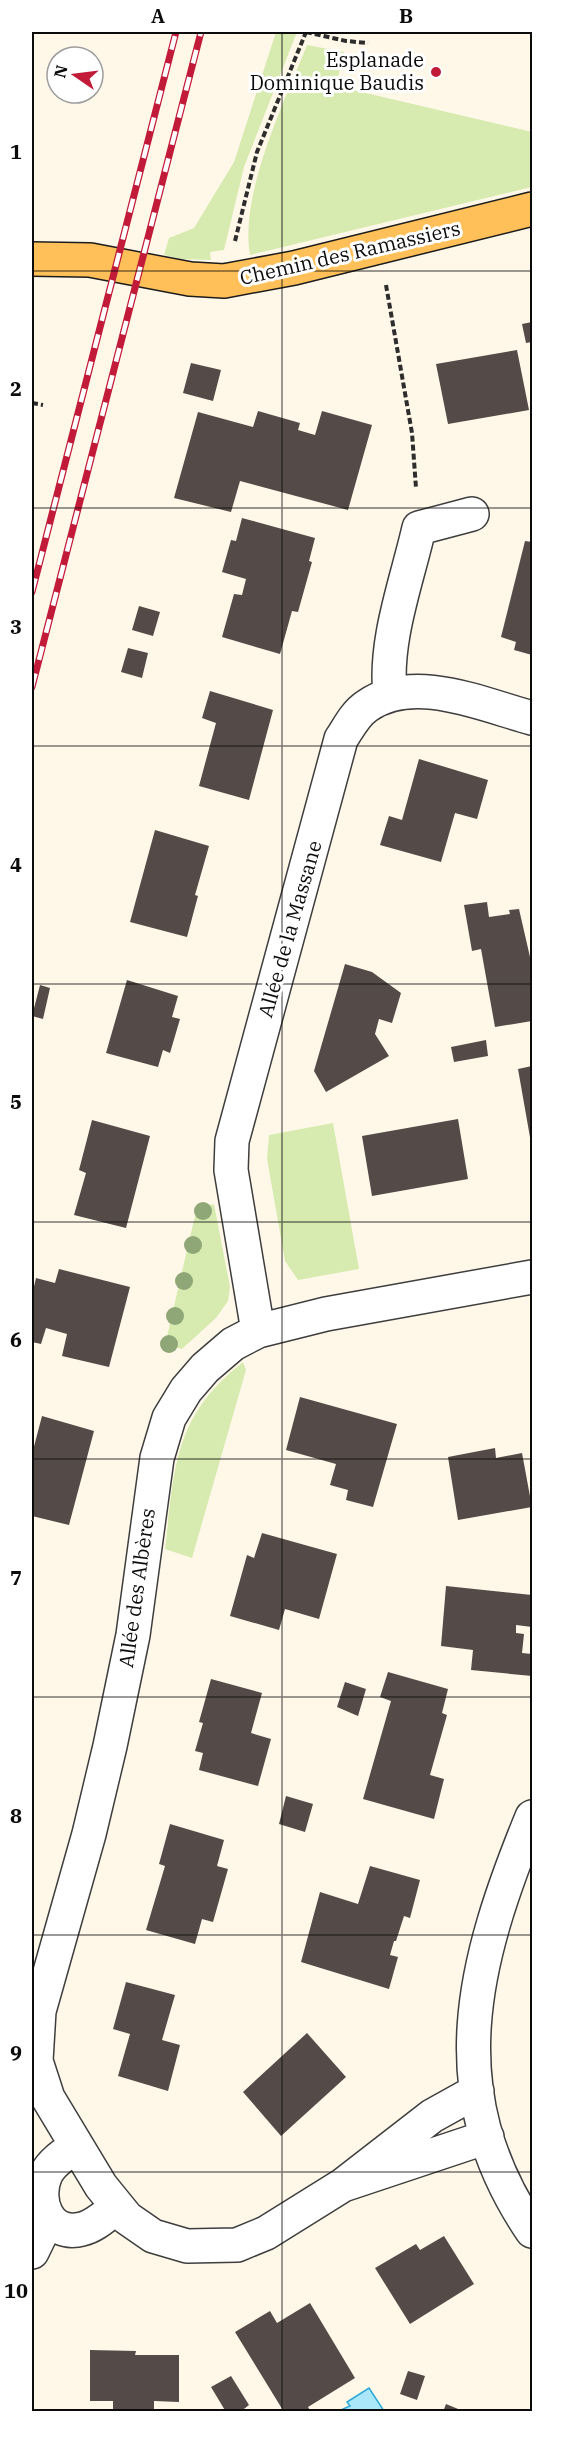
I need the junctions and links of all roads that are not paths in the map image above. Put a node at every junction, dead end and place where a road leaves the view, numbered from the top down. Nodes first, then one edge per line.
1 (532, 210) edge
2 (53, 263) edge
3 (472, 514) dead end
4 (390, 695) junction
5 (532, 718) edge
6 (532, 1277) edge
7 (258, 1330) junction
8 (532, 1817) edge
9 (477, 2091) junction
10 (487, 2137) junction
11 (76, 2146) junction
12 (343, 2185) junction
13 (117, 2207) junction
14 (48, 2219) junction
15 (532, 2231) edge
16 (32, 2252) edge

1 - 2 main road, Chemin des Ramassiers
3 - 4 street
4 - 5 street, Allée de la Massane
4 - 7 street, Allée de la Massane
6 - 7 street, Allée des Albères
7 - 11 street, Allée des Albères
8 - 9 street
9 - 10 street
9 - 12 street, Allée des Albères
10 - 12 street, Allée des Albères
10 - 15 street
11 - 13 street, Allée des Albères
11 - 14 street
12 - 13 street, Allée des Albères
13 - 14 street
14 - 16 street

